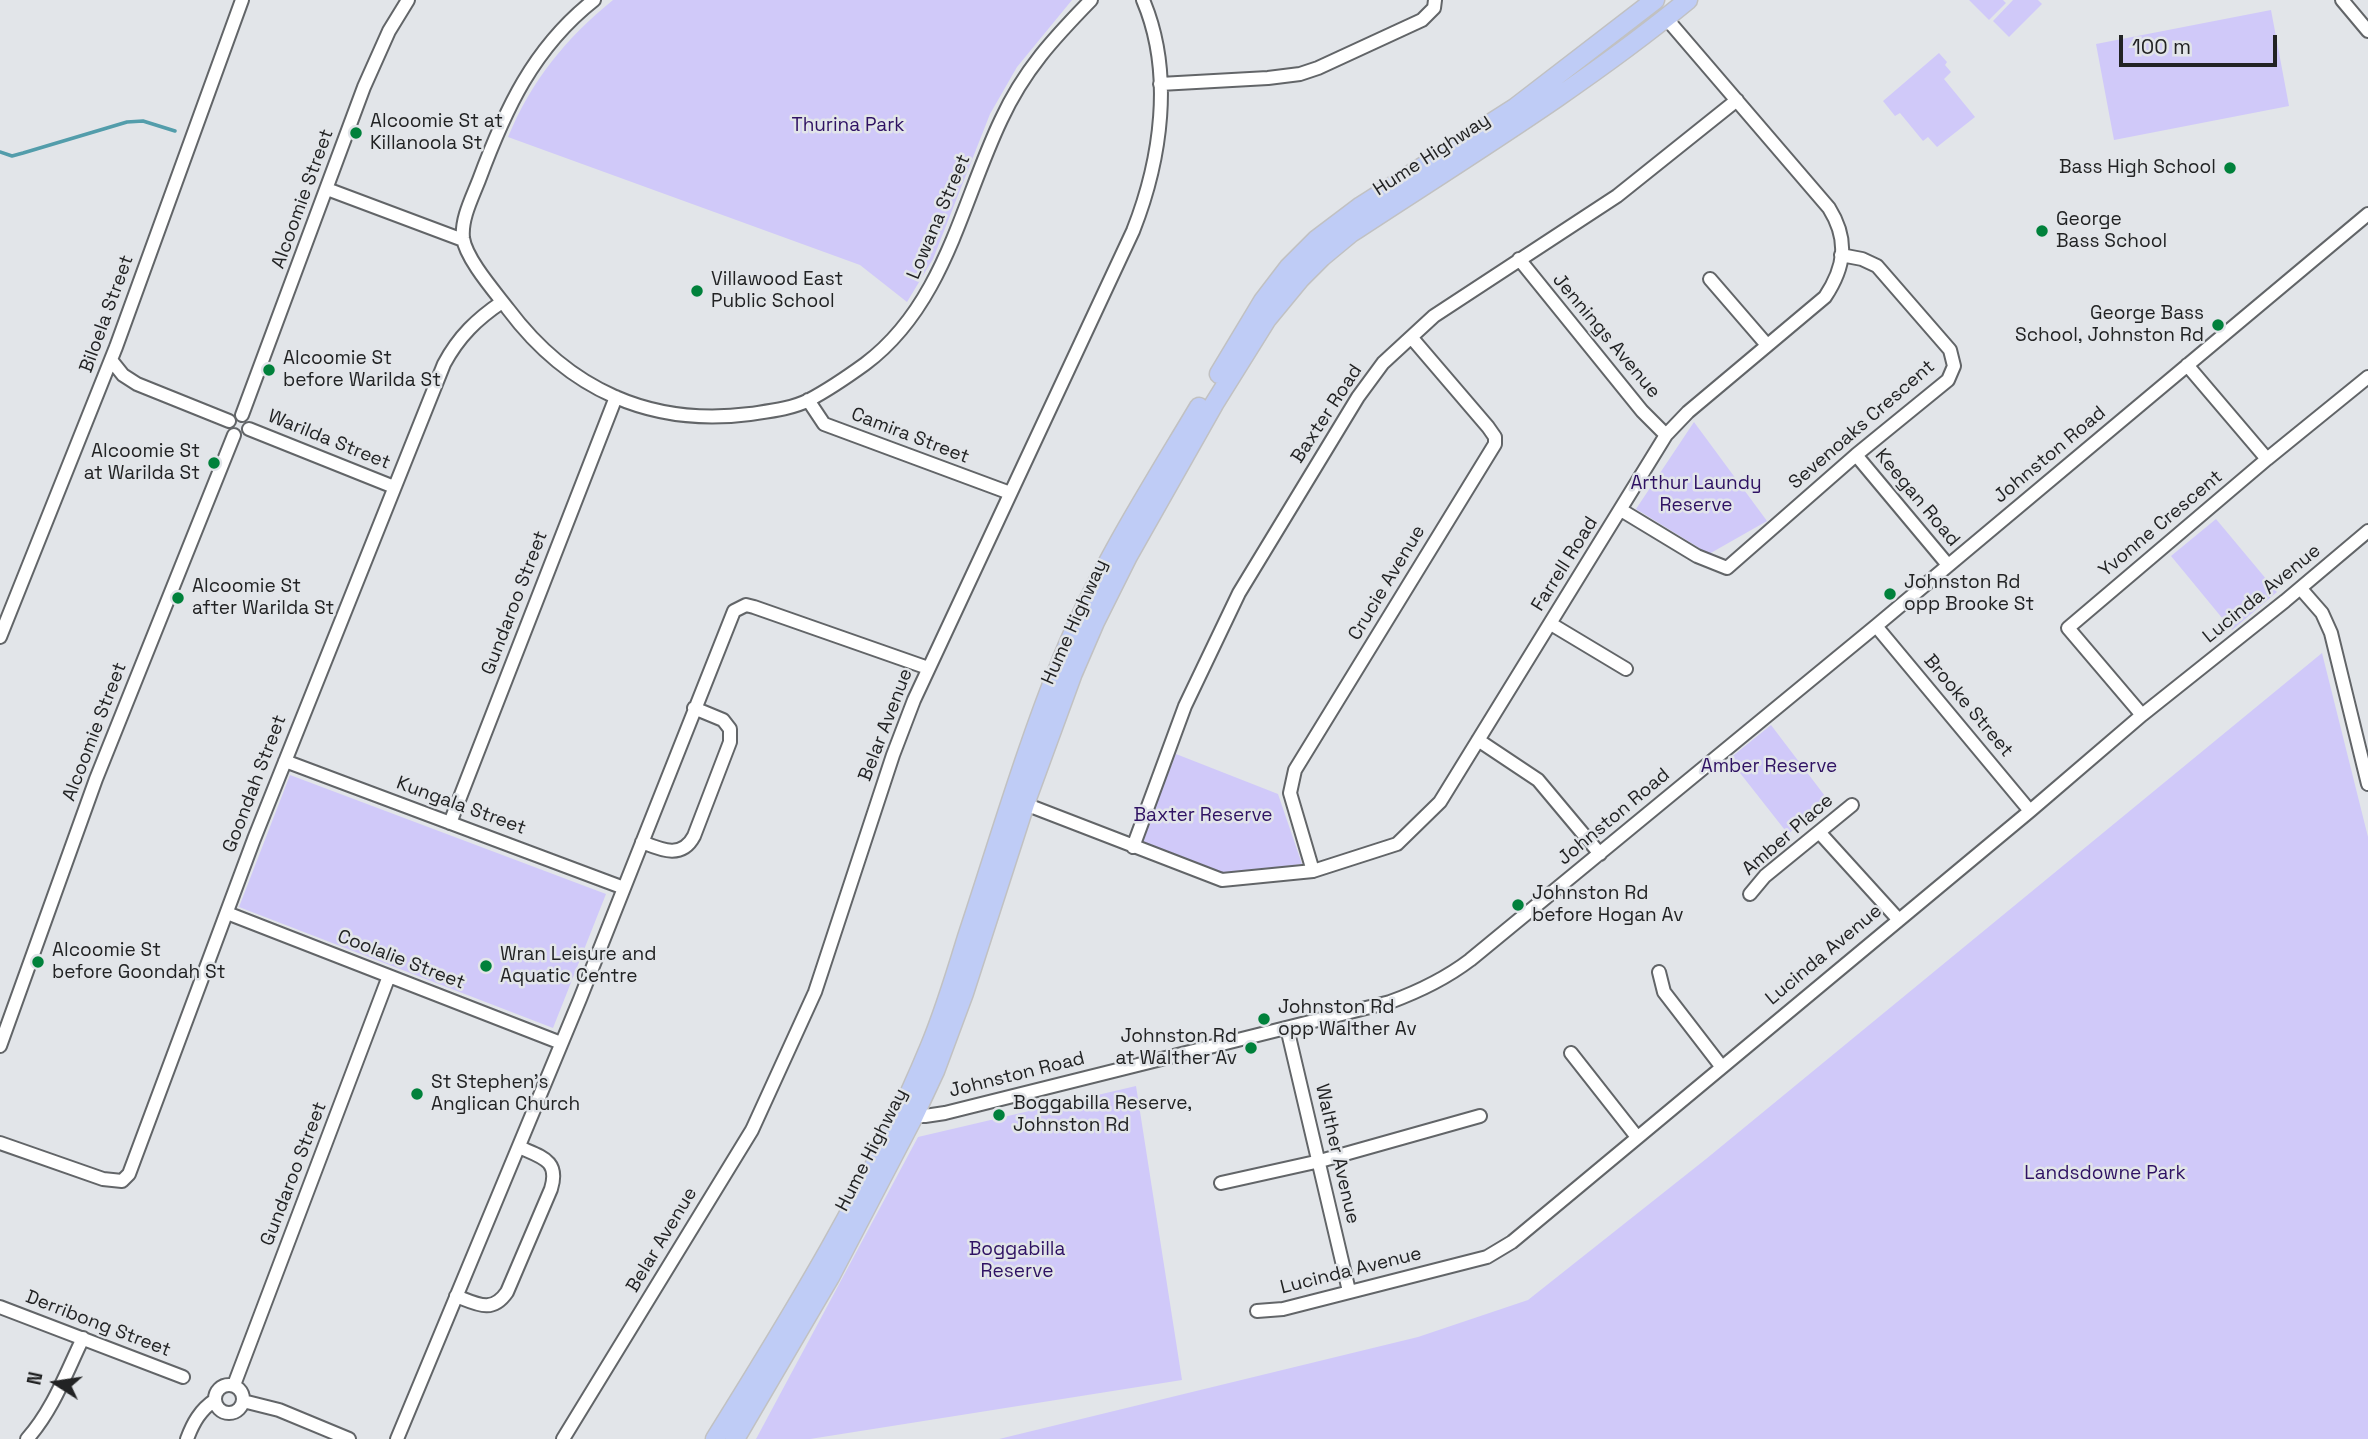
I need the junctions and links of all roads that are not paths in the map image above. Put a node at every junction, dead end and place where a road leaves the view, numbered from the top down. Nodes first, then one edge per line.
1 (242, 0) edge
2 (408, 0) edge
3 (594, 0) edge
4 (1091, 0) edge
5 (1143, 0) edge
6 (1435, 0) edge
7 (1655, 0) edge
8 (1688, 0) edge
9 (2342, 0) edge
10 (1666, 18) junction
11 (2368, 31) edge
12 (1160, 83) junction
13 (1737, 100) junction
14 (327, 189) junction
15 (2368, 214) edge
16 (463, 240) junction
17 (1842, 255) junction
18 (1519, 259) junction
19 (1710, 279) dead end
20 (502, 302) junction
21 (1411, 337) junction
22 (1767, 345) junction
23 (111, 360) junction
24 (2187, 365) junction
25 (2368, 377) edge
26 (616, 397) junction
27 (808, 400) junction
28 (242, 415) junction
29 (229, 421) junction
30 (250, 429) junction
31 (234, 435) junction
32 (1666, 435) junction
33 (1856, 455) junction
34 (2267, 458) junction
35 (394, 487) junction
36 (1010, 494) junction
37 (1621, 510) junction
38 (2368, 531) edge
39 (1948, 565) junction
40 (2301, 589) junction
41 (1550, 624) junction
42 (1876, 626) junction
43 (0, 637) edge
44 (928, 668) junction
45 (1626, 669) dead end
46 (694, 708) junction
47 (2142, 715) junction
48 (1478, 740) junction
49 (285, 761) junction
50 (2368, 783) edge
51 (1025, 804) junction
52 (1852, 805) dead end
53 (2030, 810) junction
54 (450, 822) junction
55 (1819, 832) junction
56 (642, 842) junction
57 (1133, 847) junction
58 (1600, 854) junction
59 (1312, 871) junction
60 (624, 888) junction
61 (1750, 894) dead end
62 (227, 914) junction
63 (1898, 919) junction
64 (1659, 972) dead end
65 (390, 976) junction
66 (1287, 1028) junction
67 (561, 1043) junction
68 (0, 1046) edge
69 (1571, 1053) dead end
70 (1721, 1066) junction
71 (906, 1115) junction
72 (1480, 1116) dead end
73 (1637, 1137) junction
74 (0, 1143) edge
75 (519, 1147) junction
76 (1320, 1161) junction
77 (1221, 1183) dead end
78 (1349, 1291) junction
79 (456, 1296) junction
80 (0, 1307) edge
81 (1256, 1311) dead end
82 (83, 1338) junction
83 (183, 1377) dead end
84 (234, 1385) junction
85 (215, 1400) junction
86 (243, 1401) junction
87 (27, 1439) edge
88 (187, 1439) edge
89 (349, 1439) edge
90 (397, 1439) edge
91 (563, 1439) edge
92 (715, 1439) edge
93 (735, 1439) edge

1 - 23 street, Biloela Street
2 - 14 street, Alcoomie Street
3 - 16 street
4 - 27 street, Lowana Street
5 - 12 street, Belar Avenue
6 - 12 street
7 - 71 highway, Hume Highway
8 - 10 highway, Hume Highway
9 - 11 street
10 - 13 street
10 - 51 highway, Hume Highway
12 - 36 street, Belar Avenue
13 - 17 street
13 - 18 street, Baxter Road
14 - 16 street
14 - 28 street, Alcoomie Street
15 - 24 street, Johnston Road
16 - 20 street, Lowana Street
17 - 22 street, Farrell Road
17 - 33 street, Sevenoaks Crescent
18 - 21 street, Baxter Road
18 - 32 street, Jennings Avenue
19 - 22 street
20 - 26 street, Lowana Street
20 - 35 street, Goondah Street
21 - 57 street, Baxter Road
21 - 59 street, Crucie Avenue
22 - 32 street, Farrell Road
23 - 29 street
23 - 43 street, Biloela Street
24 - 34 street
24 - 39 street, Johnston Road
25 - 34 street, Yvonne Crescent
26 - 27 street, Lowana Street
26 - 54 street, Gundaroo Street
27 - 36 street, Camira Street
28 - 29 street
28 - 30 street
29 - 31 street
30 - 31 street
30 - 35 street, Warilda Street
31 - 68 street, Alcoomie Street
32 - 37 street, Farrell Road
33 - 37 street, Sevenoaks Crescent
33 - 39 street, Keegan Road
34 - 47 street, Yvonne Crescent
35 - 49 street, Goondah Street
36 - 44 street, Belar Avenue
37 - 41 street, Farrell Road
38 - 40 street, Lucinda Avenue
39 - 42 street, Johnston Road
40 - 47 street, Lucinda Avenue
40 - 50 street
41 - 45 street
41 - 48 street, Farrell Road
42 - 53 street, Brooke Street
42 - 58 street, Johnston Road
44 - 46 street
44 - 91 street, Belar Avenue
46 - 56 street
46 - 56 street
47 - 53 street, Lucinda Avenue
48 - 58 street
48 - 59 street, Farrell Road
49 - 54 street, Kungala Street
49 - 62 street, Goondah Street
51 - 57 street, Farrell Road
51 - 71 highway, Hume Highway
52 - 55 street, Amber Place
53 - 63 street, Lucinda Avenue
54 - 60 street, Kungala Street
55 - 61 street, Amber Place
55 - 63 street
56 - 60 street
57 - 59 street, Farrell Road
58 - 66 street, Johnston Road
60 - 67 street
62 - 65 street, Coolalie Street
62 - 74 street, Goondah Street
63 - 70 street, Lucinda Avenue
64 - 70 street
65 - 67 street, Coolalie Street
65 - 84 street, Gundaroo Street
66 - 71 street, Johnston Road
66 - 76 street, Walther Avenue
67 - 75 street
69 - 73 street
70 - 73 street, Lucinda Avenue
71 - 92 highway, Hume Highway
71 - 93 highway, Hume Highway
72 - 76 street
73 - 78 street, Lucinda Avenue
75 - 79 street
75 - 79 street
76 - 77 street
76 - 78 street, Walther Avenue
78 - 81 street, Lucinda Avenue
79 - 90 street
80 - 82 street, Derribong Street
82 - 83 street, Derribong Street
82 - 87 street
84 - 85 street
84 - 86 street
85 - 86 street
85 - 88 street
86 - 89 street

